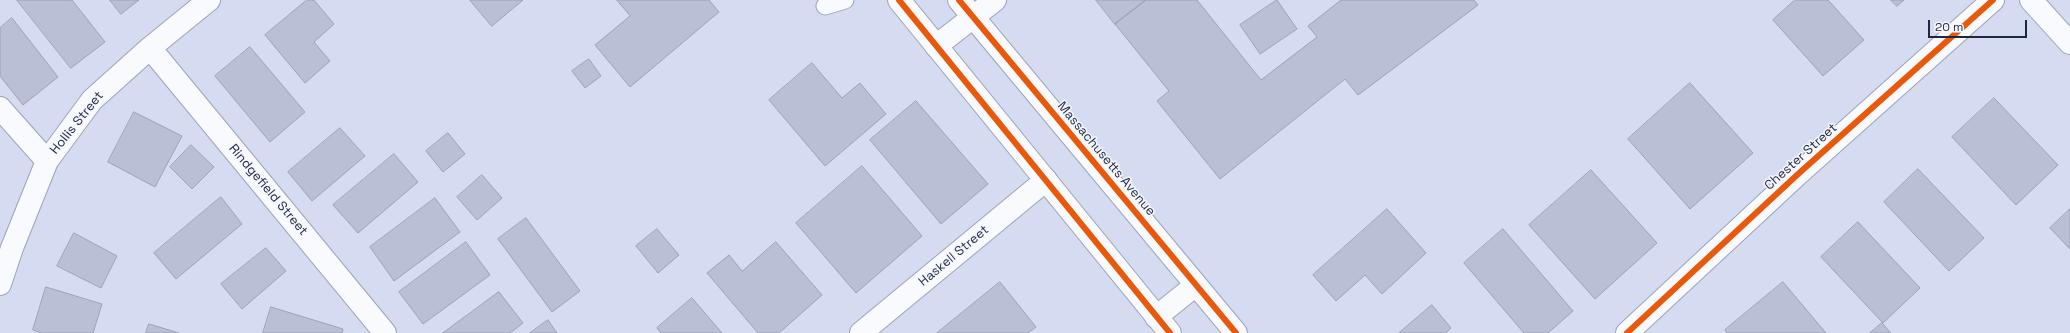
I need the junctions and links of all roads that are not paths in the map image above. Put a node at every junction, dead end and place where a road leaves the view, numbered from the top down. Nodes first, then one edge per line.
1 (209, 0) edge
2 (845, 0) edge
3 (899, 0) edge
4 (959, 0) edge
5 (995, 0) edge
6 (1993, 0) edge
7 (2031, 0) edge
8 (825, 6) dead end
9 (973, 17) junction
10 (2070, 43) edge
11 (936, 46) junction
12 (150, 48) junction
13 (0, 108) edge
14 (47, 161) junction
15 (1046, 180) junction
16 (6, 244) edge
17 (0, 284) edge
18 (1196, 285) junction
19 (1163, 325) edge
20 (385, 333) edge
21 (861, 333) edge
22 (1236, 333) edge
23 (1627, 333) edge

1 - 12 street, Hollis Street
2 - 8 lane
3 - 11 street
4 - 9 street, Massachusetts Avenue
5 - 9 street
6 - 23 street, Chester Street
7 - 10 street
9 - 11 street
9 - 18 street, Massachusetts Avenue
11 - 15 street
12 - 14 street, Hollis Street
12 - 20 street, Rindgefield Street
13 - 14 street
14 - 16 street, Hollis Street
15 - 19 street
15 - 21 street, Haskell Street
16 - 17 street, Hollis Street
18 - 19 street
18 - 22 street, Massachusetts Avenue

